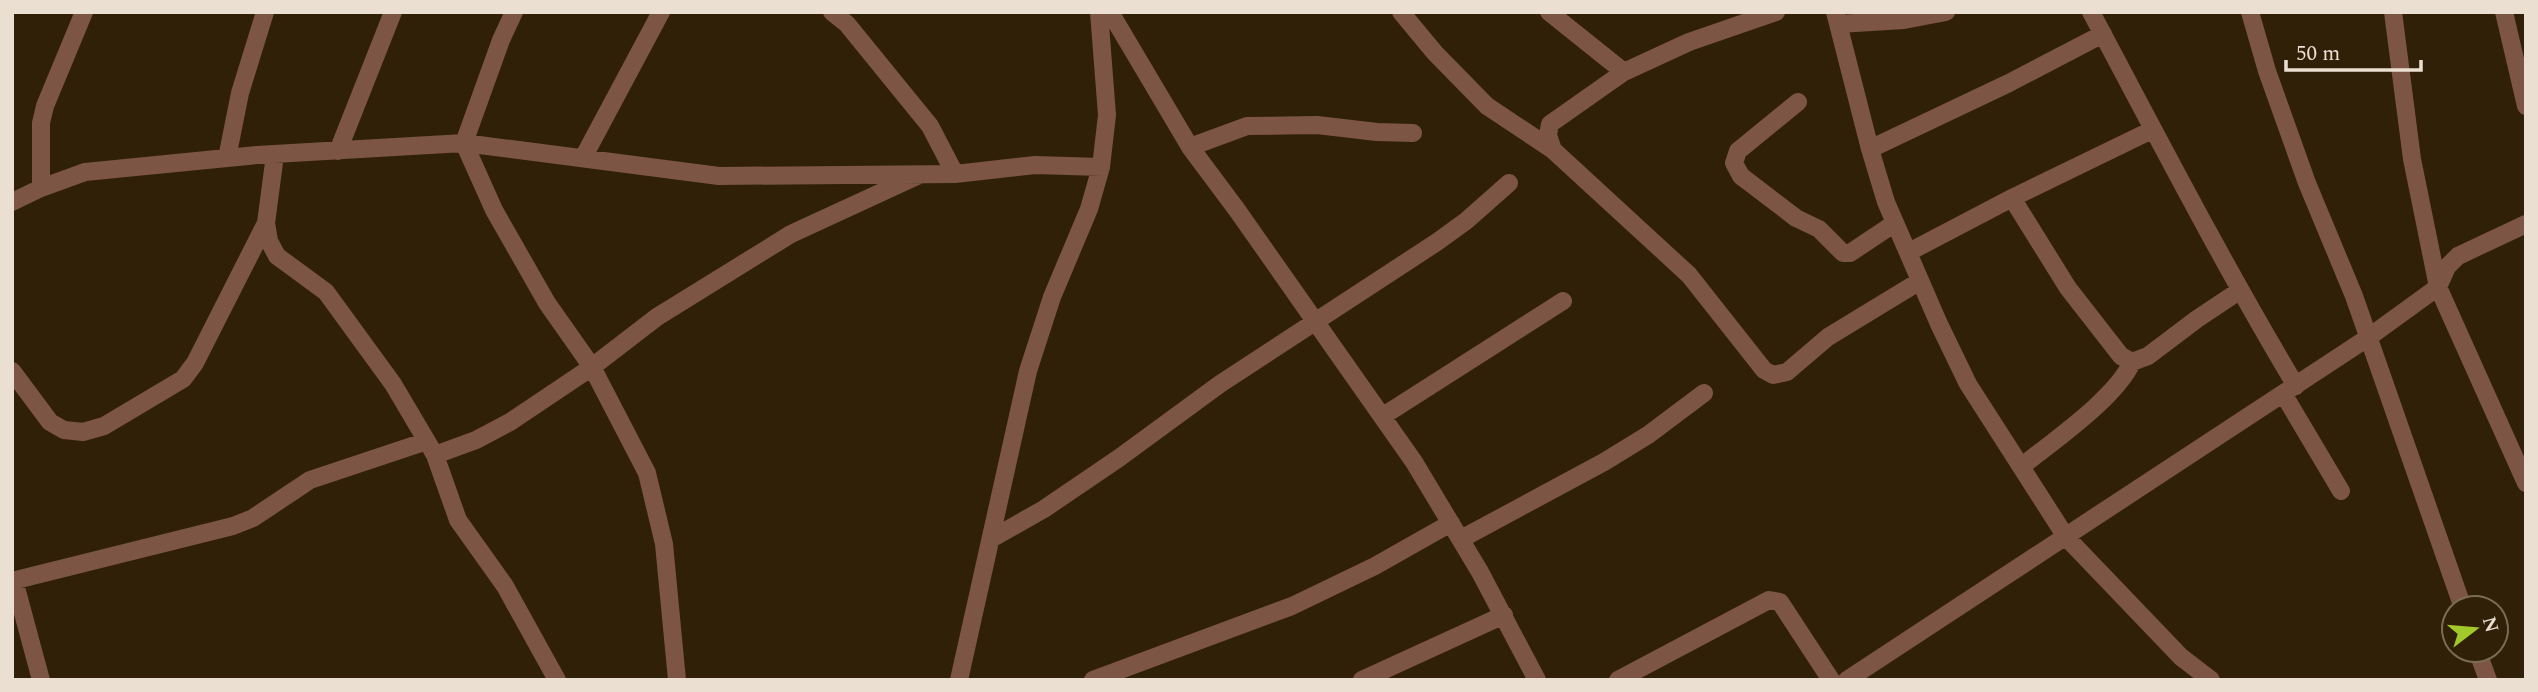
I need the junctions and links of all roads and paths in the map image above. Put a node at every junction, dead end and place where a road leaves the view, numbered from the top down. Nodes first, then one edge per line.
1 (84, 12) edge
2 (265, 12) edge
3 (393, 12) edge
4 (514, 12) edge
5 (661, 12) edge
6 (832, 12) edge
7 (1099, 12) edge
8 (1110, 12) edge
9 (1401, 12) edge
10 (1549, 12) edge
11 (1776, 12) edge
12 (1946, 12) edge
13 (2091, 12) edge
14 (2250, 12) edge
15 (2393, 12) edge
16 (2504, 12) edge
17 (853, 18) edge
18 (1837, 18) edge
19 (2103, 34) junction
20 (1625, 72) junction
21 (1798, 102) dead end
22 (2526, 106) edge
23 (2152, 130) junction
24 (1413, 133) dead end
25 (464, 143) junction
26 (1190, 147) junction
27 (1553, 149) junction
28 (1870, 149) junction
29 (338, 151) junction
30 (275, 155) junction
31 (227, 158) junction
32 (583, 158) junction
33 (1101, 167) junction
34 (925, 172) junction
35 (955, 174) junction
36 (1509, 183) dead end
37 (41, 188) junction
38 (2012, 198) junction
39 (12, 202) edge
40 (266, 223) junction
41 (1895, 223) junction
42 (2526, 224) edge
43 (1909, 252) junction
44 (1920, 281) junction
45 (2438, 287) junction
46 (2239, 291) junction
47 (1563, 301) dead end
48 (1315, 323) junction
49 (2369, 337) junction
50 (2132, 362) junction
51 (592, 367) junction
52 (12, 371) edge
53 (2290, 390) junction
54 (1704, 393) dead end
55 (1383, 416) junction
56 (431, 448) junction
57 (2021, 467) junction
58 (2526, 483) edge
59 (2341, 491) dead end
60 (1451, 523) junction
61 (2066, 537) junction
62 (990, 539) junction
63 (1461, 539) junction
64 (13, 581) edge
65 (2458, 594) edge
66 (1504, 615) junction
67 (40, 680) edge
68 (556, 680) edge
69 (677, 680) edge
70 (959, 680) edge
71 (1093, 680) edge
72 (1362, 680) edge
73 (1537, 680) edge
74 (1618, 680) edge
75 (1831, 680) edge
76 (1847, 680) edge
77 (2211, 680) edge

1 - 37 street
2 - 31 street
3 - 29 street
4 - 25 street
5 - 32 street
6 - 17 street
7 - 33 street
8 - 26 street
9 - 27 street
10 - 20 street
11 - 20 street
12 - 18 street
13 - 19 street
14 - 49 street
15 - 45 street
16 - 22 street
17 - 35 street
18 - 28 street
19 - 23 street
19 - 28 street
20 - 27 street
21 - 41 street
23 - 38 street
23 - 46 street
24 - 26 street
25 - 29 street
25 - 32 street
25 - 51 street
26 - 48 street
27 - 44 street
28 - 41 street
29 - 30 street
30 - 31 street
30 - 40 street
31 - 37 street
32 - 34 street
33 - 35 street
33 - 62 street
34 - 35 street
34 - 51 street
36 - 48 street
37 - 39 street
38 - 43 street
38 - 50 street
40 - 52 street
40 - 56 street
41 - 43 street
42 - 45 street
43 - 44 street
44 - 57 street
45 - 49 street
45 - 58 street
46 - 50 street
46 - 53 street
47 - 55 street
48 - 55 street
48 - 62 street
49 - 53 street
49 - 65 street
50 - 57 street
51 - 56 street
51 - 69 street
53 - 59 street
53 - 61 street
54 - 63 street
55 - 60 street
56 - 64 street
56 - 68 street
57 - 61 street
60 - 63 street
60 - 71 street
61 - 76 street
61 - 77 street
62 - 70 street
63 - 66 street
64 - 67 street
66 - 72 street
66 - 73 street
74 - 75 street

